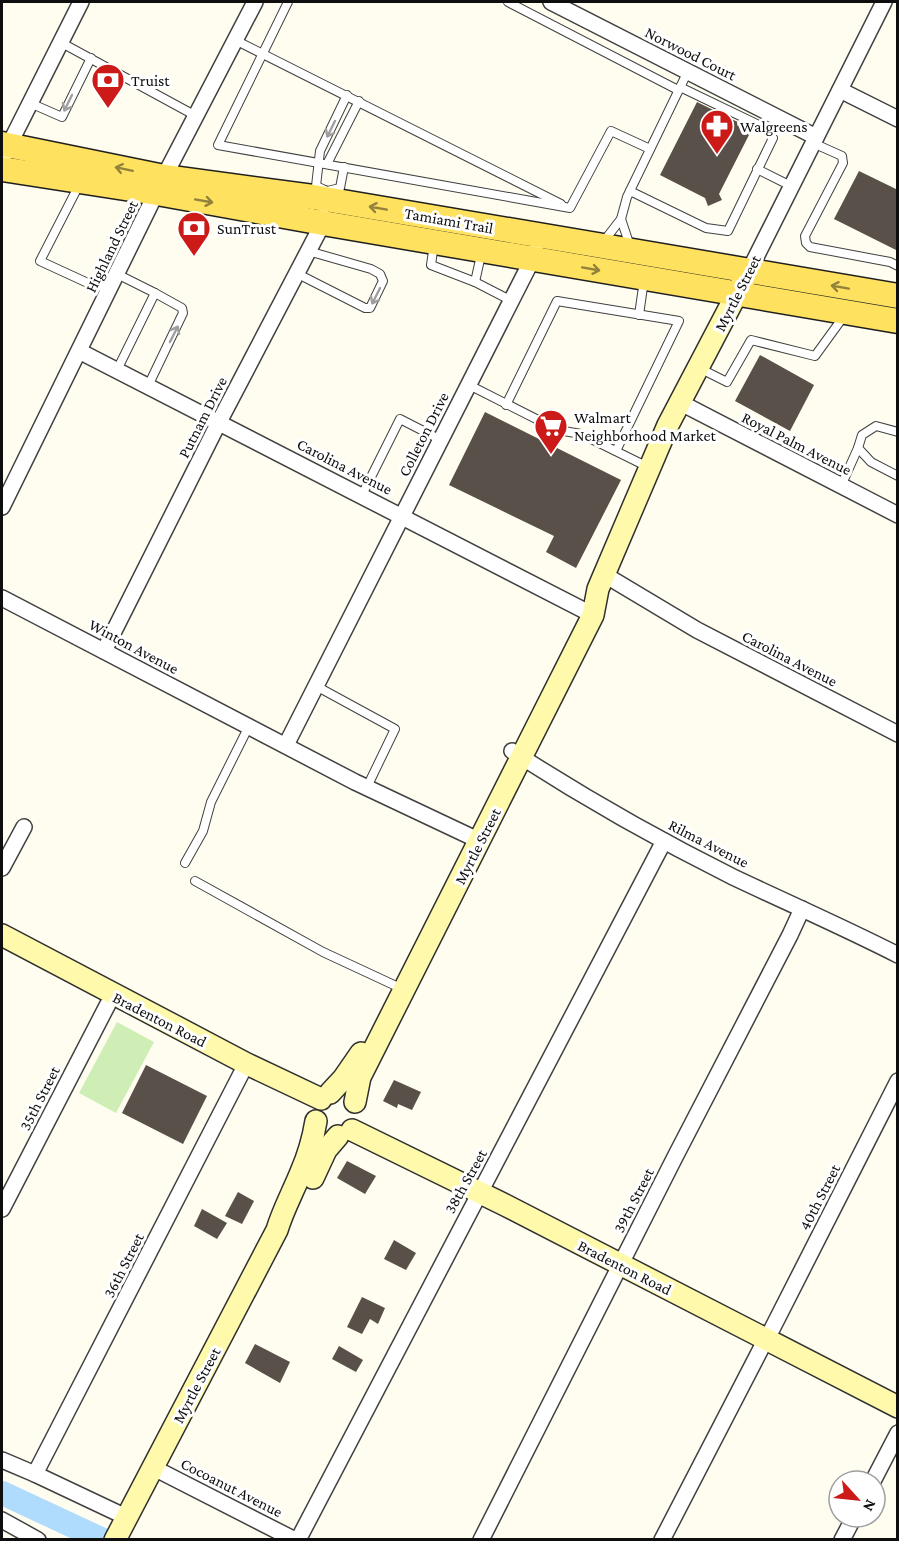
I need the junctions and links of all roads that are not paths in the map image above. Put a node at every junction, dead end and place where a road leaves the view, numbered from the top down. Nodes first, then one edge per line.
1 (81, 2) edge
2 (255, 2) edge
3 (288, 2) edge
4 (508, 2) edge
5 (551, 2) edge
6 (884, 2) edge
7 (236, 40) junction
8 (60, 42) junction
9 (263, 53) junction
10 (91, 58) junction
11 (688, 71) junction
12 (679, 88) junction
13 (840, 90) junction
14 (347, 96) junction
15 (359, 101) junction
16 (30, 103) junction
17 (196, 116) junction
18 (897, 119) edge
19 (814, 140) junction
20 (4, 149) edge
21 (650, 149) junction
22 (324, 163) junction
23 (344, 168) junction
24 (2, 169) edge
25 (757, 169) junction
26 (81, 181) junction
27 (161, 185) junction
28 (791, 186) junction
29 (630, 191) junction
30 (326, 195) junction
31 (570, 208) junction
32 (621, 219) junction
33 (323, 223) junction
34 (544, 236) junction
35 (434, 242) junction
36 (602, 245) junction
37 (482, 250) junction
38 (308, 251) junction
39 (631, 251) junction
40 (533, 259) junction
41 (897, 266) edge
42 (749, 271) junction
43 (296, 273) junction
44 (117, 274) junction
45 (645, 278) junction
46 (475, 282) junction
47 (110, 289) junction
48 (155, 293) junction
49 (737, 294) junction
50 (897, 296) edge
51 (512, 301) junction
52 (847, 312) junction
53 (639, 315) junction
54 (897, 321) edge
55 (79, 351) junction
56 (699, 368) junction
57 (117, 370) junction
58 (469, 385) junction
59 (148, 386) junction
60 (681, 404) junction
61 (506, 405) junction
62 (219, 422) junction
63 (897, 432) edge
64 (441, 440) junction
65 (858, 448) junction
66 (616, 451) junction
67 (649, 468) junction
68 (897, 476) edge
69 (841, 486) junction
70 (362, 495) junction
71 (2, 507) edge
72 (897, 515) edge
73 (402, 516) junction
74 (602, 582) junction
75 (2, 598) edge
76 (587, 611) junction
77 (104, 651) junction
78 (316, 686) junction
79 (249, 726) junction
80 (897, 734) edge
81 (286, 745) junction
82 (517, 754) junction
83 (367, 788) junction
84 (24, 827) dead end
85 (474, 838) junction
86 (664, 841) junction
87 (185, 863) dead end
88 (2, 868) edge
89 (195, 881) dead end
90 (802, 909) junction
91 (2, 935) edge
92 (2, 951) edge
93 (897, 955) edge
94 (394, 986) junction
95 (108, 1004) junction
96 (242, 1072) junction
97 (897, 1081) edge
98 (321, 1106) junction
99 (351, 1121) junction
100 (482, 1188) junction
101 (2, 1209) edge
102 (277, 1230) junction
103 (623, 1259) junction
104 (769, 1334) junction
105 (897, 1393) edge
106 (897, 1407) edge
107 (897, 1433) edge
108 (2, 1460) edge
109 (152, 1467) junction
110 (879, 1469) edge
111 (35, 1474) junction
112 (2, 1520) edge
113 (121, 1528) edge
114 (38, 1539) edge
115 (296, 1539) edge
116 (481, 1539) edge
117 (662, 1539) edge

1 - 8 street
2 - 7 street, Highland Street
3 - 9 lane
4 - 12 lane
5 - 11 street, Norwood Court
6 - 13 street, Myrtle Street
7 - 9 lane
7 - 17 street, Highland Street
8 - 10 lane
8 - 16 street
9 - 14 lane
9 - 22 lane
10 -> 16 lane
10 - 17 lane
11 - 12 lane
11 - 19 street, Norwood Court
12 - 21 lane
12 - 25 lane
13 - 18 street
13 - 19 street, Myrtle Street
14 - 15 lane
14 -> 22 lane
15 - 22 lane
15 - 31 lane
16 - 20 street
17 - 27 street, Highland Street
19 - 28 street, Myrtle Street
19 - 41 lane
27 -> 20 main road, Tamiami Trail
21 - 29 lane
21 - 31 lane
22 - 23 lane
22 - 30 lane
23 - 30 lane
23 - 31 lane
24 - 26 main road, Tamiami Trail
25 - 28 lane
25 - 29 lane
26 - 27 main road, Tamiami Trail
26 - 47 lane
27 - 30 main road, Tamiami Trail
27 -> 33 main road, Tamiami Trail
27 - 44 street, Highland Street
28 - 42 street, Myrtle Street
29 - 32 lane
30 - 33 street, Putnam Drive
34 -> 30 main road, Tamiami Trail
32 - 36 lane
32 - 39 lane
33 - 35 main road, Tamiami Trail
33 - 38 street, Putnam Drive
34 - 36 main road, Tamiami Trail
34 - 40 street, Colleton Drive
35 - 37 main road, Tamiami Trail
35 - 46 lane
36 - 39 main road, Tamiami Trail
37 - 40 main road, Tamiami Trail
37 - 46 lane
38 - 43 street, Putnam Drive
38 -> 43 lane
39 - 42 main road, Tamiami Trail
40 -> 45 main road, Tamiami Trail
40 - 51 street, Colleton Drive
42 - 49 street, Myrtle Street
50 -> 42 main road, Tamiami Trail
43 - 62 street, Putnam Drive
44 - 47 street, Highland Street
44 - 48 lane
45 - 49 main road, Tamiami Trail
45 - 53 lane
46 - 51 lane
47 - 55 street, Highland Street
48 - 57 lane
59 -> 48 lane
49 - 52 main road, Tamiami Trail
49 - 56 street, Myrtle Street
51 - 58 street, Colleton Drive
52 - 54 main road, Tamiami Trail
52 - 56 lane
53 - 61 lane
53 - 66 lane
55 - 57 street, Carolina Avenue
55 - 71 street, Highland Street
56 - 60 street, Myrtle Street
57 - 59 street, Carolina Avenue
58 - 61 lane
58 - 64 street, Colleton Drive
59 - 62 street, Carolina Avenue
60 - 67 street, Myrtle Street
60 - 69 street, Royal Palm Avenue
61 - 66 lane
62 - 70 street, Carolina Avenue
62 - 77 street, Putnam Drive
63 - 65 lane
64 - 70 lane
64 - 73 street, Colleton Drive
65 - 68 lane
65 - 69 lane
66 - 67 lane
67 - 74 street, Myrtle Street
69 - 72 street, Royal Palm Avenue
70 - 73 street, Carolina Avenue
73 - 76 street, Carolina Avenue
73 - 78 street, Colleton Drive
74 - 76 street, Myrtle Street
74 - 80 street, Carolina Avenue
75 - 77 street, Winton Avenue
76 - 82 street, Myrtle Street
77 - 79 street, Winton Avenue
78 - 81 street, Colleton Drive
78 - 83 lane
79 - 81 street, Winton Avenue
79 - 87 lane
81 - 83 street, Winton Avenue
82 - 85 street, Myrtle Street
82 - 86 street, Rilma Avenue
83 - 85 street, Winton Avenue
84 - 88 street
85 - 94 street, Myrtle Street
85 - 99 street, Myrtle Street
86 - 90 street, Rilma Avenue
86 - 100 street, 38th Street
89 - 94 lane
90 - 93 street, Rilma Avenue
90 - 103 street, 39th Street
91 - 98 street, Bradenton Road
92 - 95 street, Bradenton Road
94 - 98 street, Myrtle Street
95 - 96 street, Bradenton Road
95 - 101 street, 35th Street
96 - 98 street, Bradenton Road
96 - 111 street, 36th Street
97 - 104 street, 40th Street
98 - 99 street, Bradenton Road
98 - 99 street, Bradenton Road
98 - 102 street, Myrtle Street
99 - 100 street, Bradenton Road
99 - 102 street, Myrtle Street
100 - 103 street, Bradenton Road
100 - 115 street, 38th Street
102 - 109 street, Myrtle Street
103 - 104 street, Bradenton Road
103 - 116 street, 39th Street
104 - 105 street, Bradenton Road
104 - 106 street, Bradenton Road
104 - 117 street, 40th Street
107 - 110 street
108 - 111 street
109 - 113 street, Myrtle Street
109 - 115 street, Cocoanut Avenue
111 - 113 street
112 - 114 street

